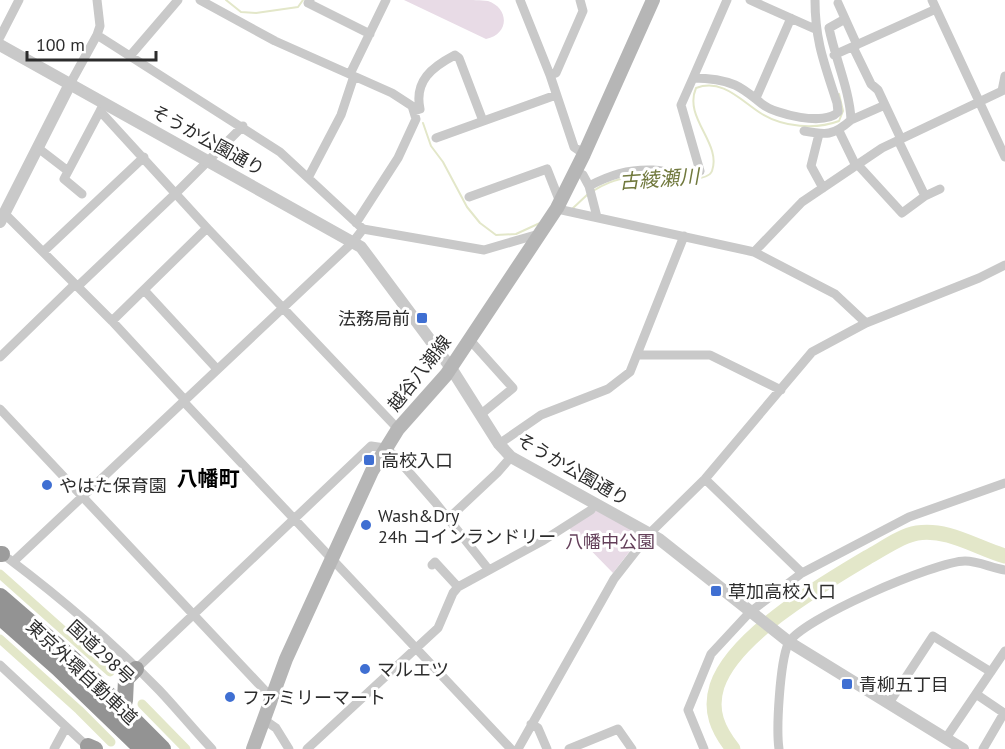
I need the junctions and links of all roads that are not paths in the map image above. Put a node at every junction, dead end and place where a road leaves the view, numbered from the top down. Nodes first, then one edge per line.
1 (19, 0) edge
2 (97, 0) edge
3 (178, 0) edge
4 (200, 0) edge
5 (310, 0) edge
6 (386, 0) edge
7 (520, 0) edge
8 (580, 0) edge
9 (653, 0) edge
10 (727, 0) edge
11 (752, 0) edge
12 (815, 0) edge
13 (838, 3) dead end
14 (934, 4) edge
15 (791, 18) junction
16 (845, 19) junction
17 (815, 29) junction
18 (97, 34) junction
19 (370, 34) junction
20 (0, 37) edge
21 (0, 45) edge
22 (855, 46) junction
23 (834, 55) junction
24 (130, 56) junction
25 (352, 75) junction
26 (550, 75) junction
27 (1005, 76) edge
28 (693, 78) junction
29 (70, 84) junction
30 (556, 95) junction
31 (756, 98) junction
32 (980, 102) junction
33 (885, 105) junction
34 (102, 107) junction
35 (414, 111) junction
36 (851, 120) junction
37 (483, 121) junction
38 (243, 126) junction
39 (804, 131) dead end
40 (839, 131) junction
41 (819, 134) junction
42 (436, 138) dead end
43 (899, 140) junction
44 (38, 148) junction
45 (584, 154) junction
46 (144, 157) junction
47 (1005, 157) edge
48 (208, 161) junction
49 (857, 165) junction
50 (68, 171) junction
51 (576, 172) junction
52 (308, 178) junction
53 (823, 188) junction
54 (940, 189) dead end
55 (590, 191) junction
56 (176, 193) junction
57 (82, 194) dead end
58 (925, 196) junction
59 (469, 197) dead end
60 (559, 205) junction
61 (3, 211) edge
62 (597, 217) junction
63 (360, 226) junction
64 (207, 228) junction
65 (540, 234) junction
66 (684, 236) junction
67 (353, 242) junction
68 (43, 252) junction
69 (754, 252) junction
70 (1005, 265) edge
71 (75, 286) junction
72 (144, 290) junction
73 (284, 308) junction
74 (112, 321) junction
75 (866, 323) junction
76 (469, 339) junction
77 (638, 355) junction
78 (0, 357) edge
79 (450, 368) junction
80 (217, 369) junction
81 (780, 390) junction
82 (184, 401) junction
83 (0, 409) edge
84 (480, 415) junction
85 (398, 429) junction
86 (499, 444) junction
87 (385, 448) junction
88 (511, 457) junction
89 (705, 479) junction
90 (1005, 483) edge
91 (82, 497) junction
92 (595, 503) junction
93 (293, 519) junction
94 (448, 519) junction
95 (650, 533) junction
96 (4, 555) edge
97 (331, 560) junction
98 (432, 566) dead end
99 (489, 570) junction
100 (1005, 570) edge
101 (802, 573) junction
102 (458, 587) junction
103 (0, 589) edge
104 (0, 597) edge
105 (753, 614) junction
106 (192, 615) junction
107 (0, 616) edge
108 (0, 625) edge
109 (785, 639) junction
110 (416, 650) junction
111 (1005, 651) edge
112 (0, 665) edge
113 (136, 669) junction
114 (991, 672) junction
115 (976, 694) junction
116 (271, 698) junction
117 (125, 701) junction
118 (889, 703) junction
119 (263, 719) junction
120 (531, 724) junction
121 (66, 728) junction
122 (946, 738) junction
123 (91, 748) edge
124 (54, 749) edge
125 (133, 749) edge
126 (143, 749) edge
127 (162, 749) edge
128 (172, 749) edge
129 (212, 749) edge
130 (253, 749) edge
131 (289, 749) edge
132 (307, 749) edge
133 (511, 749) edge
134 (518, 749) edge
135 (547, 749) edge
136 (569, 749) edge
137 (632, 749) edge
138 (704, 749) edge
139 (779, 749) edge
140 (963, 749) edge
141 (983, 749) edge

1 - 20 street
2 - 18 street
3 - 24 street
4 - 25 street
5 - 19 street
6 - 19 street
7 - 26 street
8 - 26 street
9 - 45 main road, 越谷八潮線
10 - 28 street
11 - 15 street
12 - 17 street
13 - 16 street
14 - 22 street
14 - 32 street
15 - 17 street
15 - 31 street
16 - 22 street
16 - 23 street
17 - 31 street
18 - 24 street
18 - 29 street
19 - 25 street
21 - 29 street, そうか公園通り
22 - 23 street
22 - 33 street
23 - 36 street
24 - 38 street
25 - 35 street
25 - 52 street
26 - 30 street
27 - 32 street
28 - 31 street
28 - 55 street
29 - 34 street, そうか公園通り
29 - 44 street
30 - 37 street
30 - 45 street
32 - 43 street
32 - 47 street
33 - 36 street
33 - 43 street
34 - 46 street
34 - 48 street, そうか公園通り
34 - 50 street
35 - 37 street
35 - 63 street
36 - 40 street
37 - 42 street
38 - 48 street
38 - 52 street
39 - 41 street
40 - 41 street
40 - 49 street
41 - 53 street
43 - 49 street
43 - 58 street
44 - 50 street
44 - 61 street
45 - 51 main road, 越谷八潮線
46 - 56 street
46 - 68 street
48 - 56 street
48 - 67 street, そうか公園通り
49 - 53 street
49 - 58 street
50 - 57 street
51 - 55 street
51 - 60 main road, 越谷八潮線
52 - 63 street
53 - 69 street
54 - 58 street
55 - 62 street
56 - 64 street
56 - 71 street
59 - 60 street
60 - 62 street
60 - 65 main road, 越谷八潮線
61 - 68 street
62 - 66 street
63 - 65 street
63 - 67 street
64 - 72 street
64 - 73 street
65 - 76 main road, 越谷八潮線
66 - 69 street
66 - 77 street
67 - 73 street
67 - 79 street, そうか公園通り
68 - 71 street
69 - 75 street
70 - 75 street
71 - 74 street
71 - 78 street
72 - 74 street
72 - 80 street
73 - 80 street
73 - 85 street
74 - 82 street
75 - 81 street
76 - 79 main road, 越谷八潮線
76 - 84 street
77 - 81 street
77 - 86 street
79 - 84 street, そうか公園通り
79 - 85 main road, 越谷八潮線
80 - 82 street
81 - 89 street
82 - 91 street
82 - 93 street
83 - 91 street
84 - 86 street, そうか公園通り
85 - 87 main road, 越谷八潮線
86 - 88 street, そうか公園通り
87 - 93 street
87 - 94 street
87 - 97 main road, 越谷八潮線
88 - 92 street, そうか公園通り
88 - 94 street
89 - 95 street
89 - 101 street
90 - 101 street
91 - 96 street
91 - 106 street
92 - 95 street, そうか公園通り
92 - 99 street
93 - 97 street
93 - 106 street
94 - 99 street
95 - 105 street, そうか公園通り
95 - 120 street
96 - 113 street
97 - 110 street
97 - 116 main road, 越谷八潮線
98 - 102 street
99 - 102 street
100 - 109 street
101 - 105 street
102 - 110 street
103 - 117 highway, 国道298号
104 - 127 highway, 東京外環自動車道
105 - 109 street, そうか公園通り
105 - 138 street
106 - 113 street
106 - 116 street
107 - 126 highway, 東京外環自動車道
108 - 125 highway
109 - 118 street, そうか公園通り
109 - 139 street
110 - 132 street
110 - 133 street
111 - 114 street
112 - 121 street
113 - 117 highway
113 - 129 street
114 - 115 street
114 - 118 street
115 - 122 street
115 - 141 street
116 - 119 main road, 越谷八潮線
117 - 128 highway, 国道298号
118 - 122 street, そうか公園通り
119 - 130 main road, 越谷八潮線
119 - 131 street
120 - 134 street
120 - 135 street
121 - 123 street
121 - 124 street
122 - 140 street, そうか公園通り
136 - 137 street

